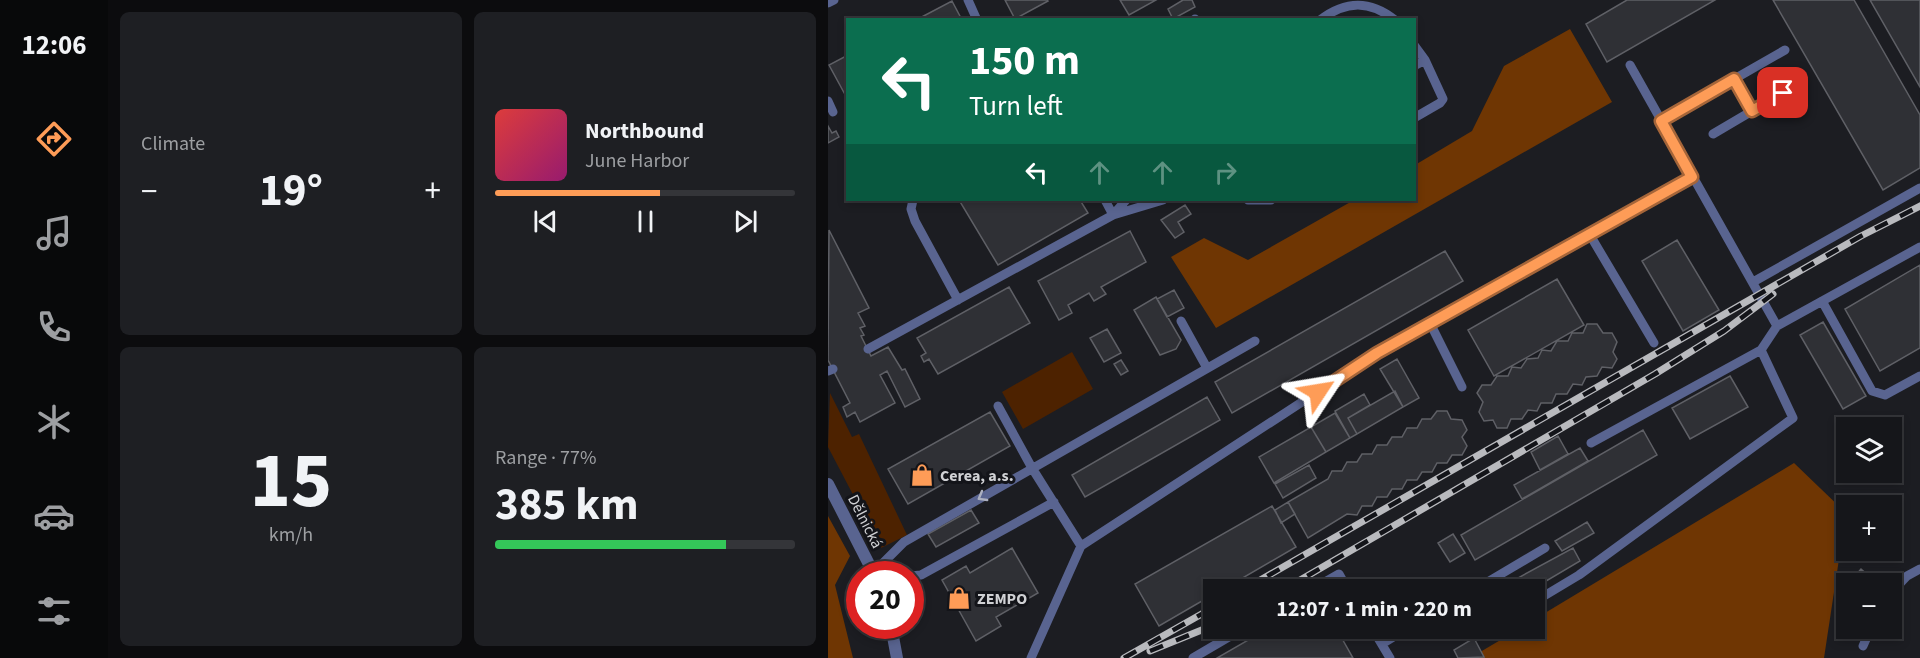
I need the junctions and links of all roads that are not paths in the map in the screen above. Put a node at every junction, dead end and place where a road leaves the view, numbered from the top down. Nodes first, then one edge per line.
1 (834, 0) edge
2 (968, 0) edge
3 (828, 3) edge
4 (977, 18) edge
5 (1323, 18) edge
6 (1392, 18) edge
7 (1416, 48) edge
8 (1785, 50) dead end
9 (1425, 60) junction
10 (1416, 65) edge
11 (1630, 65) dead end
12 (1734, 79) junction
13 (1798, 84) dead end
14 (828, 101) edge
15 (1752, 111) junction
16 (833, 112) dead end
17 (1416, 117) edge
18 (1661, 121) junction
19 (1713, 134) dead end
20 (1692, 177) junction
21 (1920, 188) edge
22 (913, 201) edge
23 (1106, 201) edge
24 (1125, 201) edge
25 (1160, 201) edge
26 (1113, 215) junction
27 (1590, 235) junction
28 (1920, 246) edge
29 (1753, 282) junction
30 (958, 300) junction
31 (1822, 301) junction
32 (1181, 321) dead end
33 (1430, 323) junction
34 (1777, 326) junction
35 (1255, 340) dead end
36 (1654, 343) dead end
37 (868, 349) dead end
38 (1761, 350) junction
39 (1207, 368) junction
40 (1920, 376) edge
41 (1462, 387) dead end
42 (998, 405) dead end
43 (1591, 443) dead end
44 (1032, 468) junction
45 (828, 484) edge
46 (1054, 502) junction
47 (1081, 546) junction
48 (1545, 548) dead end
49 (866, 561) edge
50 (886, 561) edge
51 (1920, 569) edge
52 (924, 573) edge
53 (1330, 579) edge
54 (1342, 579) edge
55 (1493, 579) edge
56 (1902, 581) edge
57 (1545, 595) edge
58 (893, 639) edge
59 (1225, 639) edge
60 (1379, 639) edge
61 (1390, 639) edge
62 (1866, 639) edge
63 (1382, 644) junction
64 (1863, 646) dead end
65 (897, 658) edge
66 (1031, 658) edge
67 (1193, 658) edge
68 (1390, 658) edge

1 - 3 lane
2 - 4 lane
5 - 6 lane
7 - 9 lane
8 - 12 lane
9 - 10 lane
9 - 17 lane
11 - 18 lane
12 - 15 lane
12 - 18 lane
13 - 15 lane
14 - 16 lane
15 - 19 lane
18 - 20 lane
20 - 27 lane
20 - 29 lane
21 - 29 lane
22 - 30 lane
23 - 26 lane
24 - 26 lane
25 - 26 lane
26 - 30 lane
27 - 33 lane
27 - 36 lane
28 - 31 lane
29 - 34 lane
30 - 37 lane
31 - 34 lane
31 - 40 lane
32 - 39 lane
33 - 41 lane
33 - 47 lane
34 - 38 lane
35 - 39 lane
38 - 43 lane
38 - 57 lane
39 - 44 lane
42 - 44 lane
44 - 46 lane
44 -> 50 lane
45 - 49 street, Dělnická
46 - 47 lane
46 - 52 lane
47 - 66 lane
48 - 55 lane
51 - 56 lane
53 - 54 lane
58 - 65 street
59 - 67 lane
60 - 63 lane
61 - 63 lane
62 - 64 lane
63 - 68 lane

